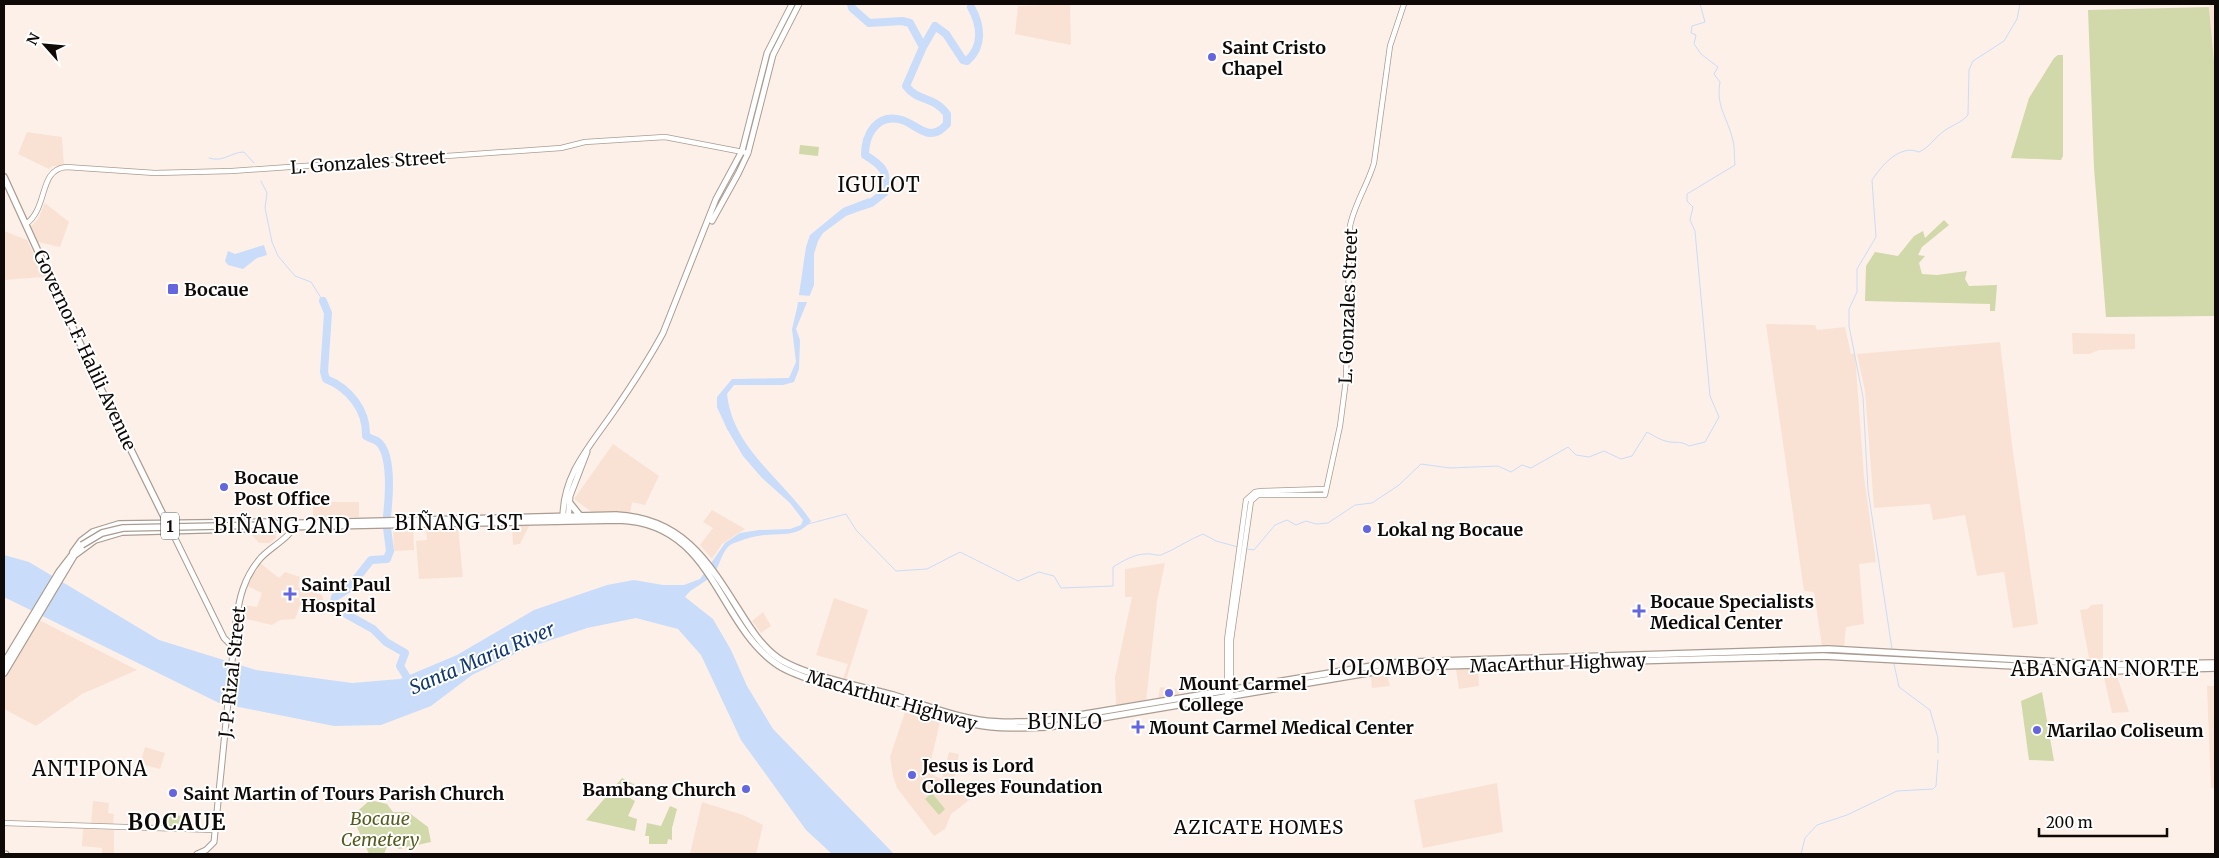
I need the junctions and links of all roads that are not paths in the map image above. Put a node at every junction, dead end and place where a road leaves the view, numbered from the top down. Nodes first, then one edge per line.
1 (792, 4) edge
2 (799, 4) edge
3 (1404, 4) edge
4 (742, 151) junction
5 (748, 153) junction
6 (4, 176) edge
7 (26, 224) junction
8 (705, 232) junction
9 (588, 447) junction
10 (569, 502) junction
11 (580, 517) junction
12 (566, 520) junction
13 (167, 523) junction
14 (278, 525) junction
15 (294, 525) junction
16 (172, 530) junction
17 (77, 550) junction
18 (700, 558) junction
19 (35, 617) junction
20 (234, 648) junction
21 (2215, 663) edge
22 (4, 664) edge
23 (2215, 668) edge
24 (4, 673) edge
25 (1229, 692) junction
26 (4, 822) edge
27 (215, 830) junction
28 (196, 854) edge

1 - 4 main road
2 - 5 main road
3 - 25 street, L. Gonzales Street
4 - 5 street
4 - 7 street, L. Gonzales Street
4 - 8 main road
5 - 8 main road
6 - 7 main road, Governor F. Halili Avenue
7 - 13 main road, Governor F. Halili Avenue
8 - 9 main road
9 - 10 main road
9 - 12 main road
10 - 11 main road
10 - 12 main road
11 - 12 main road, MacArthur Highway / 1
11 - 18 main road, MacArthur Highway / 1
12 - 15 main road, MacArthur Highway / 1
12 - 18 main road, MacArthur Highway / 1
13 - 14 main road, MacArthur Highway / 1
13 - 17 main road, MacArthur Highway / 1
14 - 15 main road, MacArthur Highway / 1
14 - 16 main road, MacArthur Highway / 1
14 - 17 main road, 1, bridge
15 - 20 main road, J. P. Rizal Street
16 - 17 main road, MacArthur Highway / 1
16 - 20 main road
17 - 19 main road, MacArthur Highway / 1
18 - 25 main road, MacArthur Highway / 1
19 - 22 main road, MacArthur Highway / 1
19 - 24 main road, MacArthur Highway / 1
20 - 27 main road, J. P. Rizal Street
21 - 25 main road, MacArthur Highway / 1
23 - 25 main road, MacArthur Highway / 1
26 - 27 street
27 - 28 main road, J. P. Rizal Street

